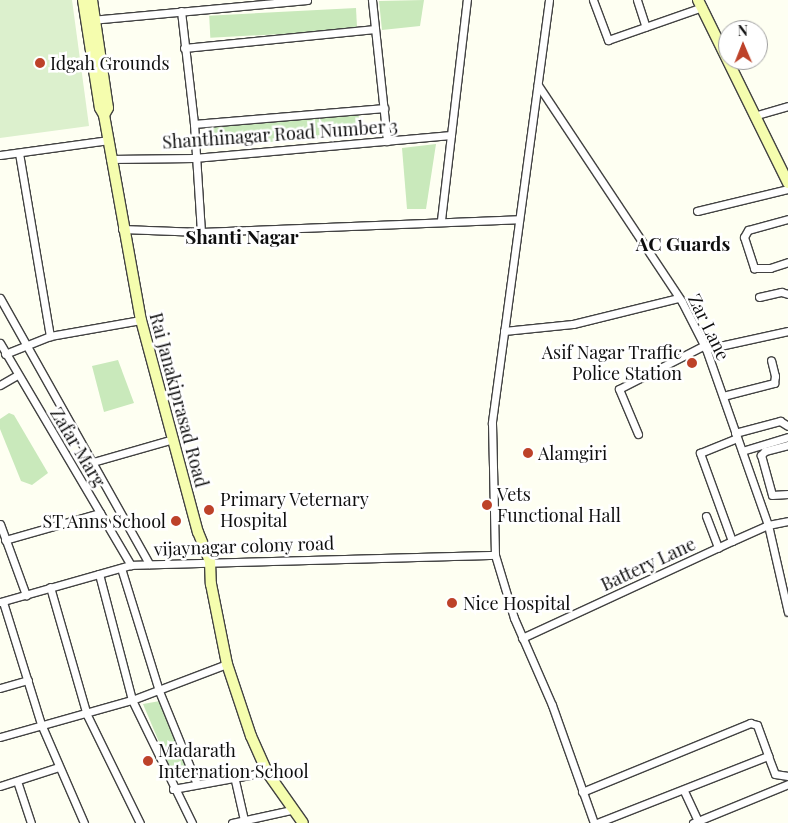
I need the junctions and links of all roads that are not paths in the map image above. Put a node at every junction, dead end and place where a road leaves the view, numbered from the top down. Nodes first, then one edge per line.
1 (83, 0) edge
2 (92, 0) edge
3 (307, 0) edge
4 (372, 0) edge
5 (467, 0) edge
6 (549, 0) edge
7 (593, 0) edge
8 (637, 0) edge
9 (700, 4) edge
10 (181, 11) junction
11 (90, 20) junction
12 (646, 27) junction
13 (375, 29) junction
14 (184, 48) junction
15 (538, 85) junction
16 (788, 106) edge
17 (384, 108) junction
18 (757, 115) junction
19 (194, 124) junction
20 (451, 135) junction
21 (109, 140) junction
22 (387, 141) junction
23 (19, 153) junction
24 (0, 155) edge
25 (194, 158) junction
26 (110, 159) junction
27 (788, 183) edge
28 (788, 189) edge
29 (697, 211) dead end
30 (519, 219) junction
31 (441, 220) junction
32 (788, 220) edge
33 (122, 229) junction
34 (201, 232) junction
35 (788, 262) edge
36 (788, 294) edge
37 (759, 297) dead end
38 (0, 298) edge
39 (678, 298) junction
40 (141, 320) junction
41 (504, 331) junction
42 (788, 331) edge
43 (50, 336) junction
44 (0, 343) edge
45 (28, 344) junction
46 (705, 348) junction
47 (5, 354) junction
48 (771, 360) dead end
49 (17, 375) junction
50 (0, 385) edge
51 (723, 396) junction
52 (788, 426) edge
53 (638, 434) dead end
54 (736, 436) junction
55 (788, 438) edge
56 (174, 439) junction
57 (788, 445) edge
58 (742, 451) junction
59 (93, 462) junction
60 (788, 494) edge
61 (100, 513) junction
62 (706, 516) dead end
63 (788, 521) edge
64 (0, 524) edge
65 (768, 525) junction
66 (5, 540) junction
67 (732, 541) junction
68 (718, 548) junction
69 (495, 555) junction
70 (210, 561) junction
71 (149, 564) junction
72 (131, 565) junction
73 (121, 568) junction
74 (98, 574) junction
75 (50, 587) junction
76 (26, 594) junction
77 (1, 602) edge
78 (788, 612) edge
79 (522, 638) junction
80 (227, 664) junction
81 (28, 680) junction
82 (0, 688) edge
83 (159, 691) junction
84 (132, 700) junction
85 (87, 714) junction
86 (41, 724) junction
87 (0, 737) edge
88 (768, 756) junction
89 (59, 767) junction
90 (267, 772) junction
91 (234, 776) junction
92 (788, 776) edge
93 (17, 781) junction
94 (197, 784) junction
95 (788, 784) edge
96 (0, 786) edge
97 (173, 789) junction
98 (684, 791) junction
99 (582, 792) junction
100 (291, 810) junction
101 (244, 820) junction
102 (697, 822) edge
103 (30, 823) edge
104 (84, 823) edge
105 (140, 823) edge
106 (192, 823) edge
107 (232, 823) edge
108 (303, 823) edge
109 (595, 823) edge

1 - 11 main road
2 - 11 main road
3 - 10 street
4 - 13 street
5 - 20 street
6 - 15 street
7 - 12 street
8 - 12 street
9 - 12 street
9 - 18 main road
10 - 11 street
10 - 14 street
11 - 21 main road, Rai Janakiprasad Road
13 - 14 street
13 - 17 street
14 - 19 street
15 - 30 street
15 - 39 street, Zar Lane
16 - 18 street
17 - 19 street
17 - 22 street
18 - 27 main road
19 - 25 street
20 - 22 street, Shanthinagar Road Number 3
20 - 31 street
21 - 23 street
21 - 26 main road, Rai Janakiprasad Road
22 - 25 street, Shanthinagar Road Number 3
23 - 24 street
23 - 43 street
25 - 26 street, Shanthinagar Road Number 3
25 - 34 street
26 - 33 main road, Rai Janakiprasad Road
28 - 29 street
30 - 31 street
30 - 41 street
31 - 34 street
32 - 35 street
33 - 34 street
33 - 40 main road, Rai Janakiprasad Road
36 - 37 street
38 - 45 street
39 - 41 street
39 - 46 street, Zar Lane
40 - 43 street
40 - 56 main road, Rai Janakiprasad Road
41 - 69 street
42 - 46 street
43 - 45 street
44 - 47 street, Zafar Marg
45 - 47 street
45 - 59 street
46 - 51 street, Zar Lane
46 - 53 street
47 - 49 street, Zafar Marg
48 - 51 street
49 - 50 street
49 - 61 street, Zafar Marg
51 - 54 street, Zar Lane
52 - 54 street
54 - 58 street, Zar Lane
54 - 67 street
55 - 58 street
56 - 59 street
56 - 70 main road, Rai Janakiprasad Road
57 - 60 street
58 - 65 street, Zar Lane
59 - 71 street
61 - 66 street
61 - 72 street, Zafar Marg
62 - 68 street
63 - 65 street, Battery Lane
64 - 66 street
65 - 67 street, Battery Lane
65 - 78 street, Zar Lane
66 - 76 street
67 - 68 street, Battery Lane
68 - 79 street, Battery Lane
69 - 70 street, vijaynagar colony road
69 - 79 street
70 - 71 street, vijaynagar colony road
70 - 80 main road, Rai Janakiprasad Road
71 - 72 street, vijaynagar colony road
72 - 73 street, vijaynagar colony road
73 - 74 street, vijaynagar colony road
73 - 83 street
74 - 75 street, vijaynagar colony road
74 - 84 street
75 - 76 street, vijaynagar colony road
75 - 85 street
76 - 77 street, vijaynagar colony road
77 - 81 street
79 - 99 street
80 - 83 street
80 - 90 main road, Rai Janakiprasad Road
81 - 82 street
81 - 86 street
83 - 84 street
83 - 94 street
84 - 85 street
84 - 97 street
85 - 86 street
85 - 105 street
86 - 87 street
86 - 89 street
88 - 92 street
88 - 98 street
88 - 99 street
89 - 93 street
89 - 104 street
90 - 91 street
90 - 100 main road, Rai Janakiprasad Road
91 - 94 street
91 - 101 street
93 - 96 street
93 - 103 street
94 - 97 street
95 - 102 street
97 - 106 street
98 - 102 street
98 - 109 street
99 - 109 street
100 - 101 street
100 - 108 main road, Rai Janakiprasad Road
101 - 107 street

